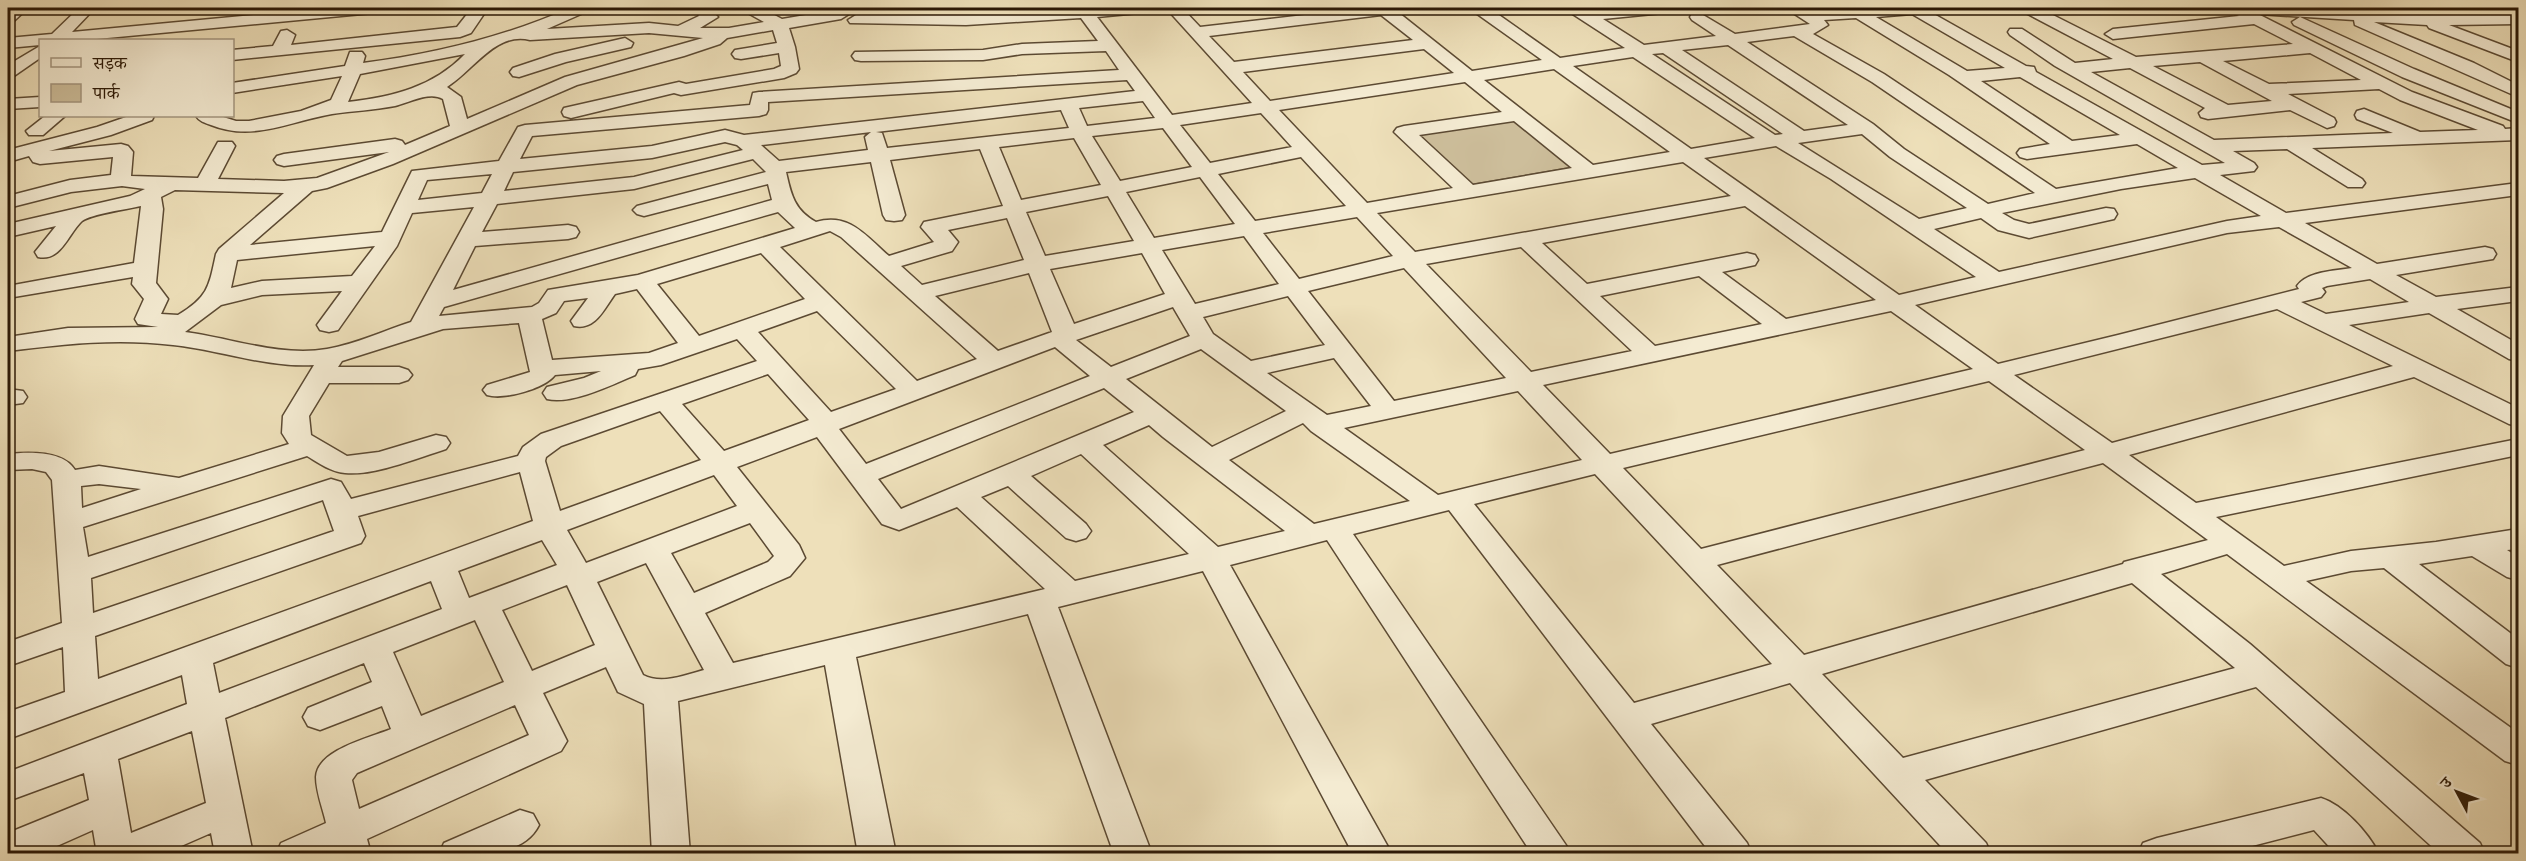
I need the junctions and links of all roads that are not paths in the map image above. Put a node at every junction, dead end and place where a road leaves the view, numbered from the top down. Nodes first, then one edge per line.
1 (20, 8) edge
2 (87, 8) edge
3 (191, 8) edge
4 (480, 8) edge
5 (582, 8) edge
6 (707, 8) edge
7 (988, 8) edge
8 (1139, 8) edge
9 (1174, 8) edge
10 (1409, 8) edge
11 (1479, 8) edge
12 (1663, 8) edge
13 (1796, 8) edge
14 (1943, 8) edge
15 (2028, 8) edge
16 (2235, 8) edge
17 (2404, 8) edge
18 (2484, 8) edge
19 (752, 9) dead end
20 (1910, 9) edge
21 (1385, 10) junction
22 (2299, 10) edge
23 (2337, 11) edge
24 (1082, 12) edge
25 (1581, 12) edge
26 (2258, 12) edge
27 (377, 13) edge
28 (941, 13) edge
29 (1859, 13) junction
30 (845, 14) edge
31 (1812, 16) junction
32 (296, 17) edge
33 (1698, 17) dead end
34 (8, 18) edge
35 (2518, 18) edge
36 (2420, 20) junction
37 (2439, 20) junction
38 (780, 25) junction
39 (178, 27) junction
40 (2068, 28) junction
41 (674, 31) junction
42 (1797, 31) junction
43 (1197, 32) junction
44 (2016, 32) junction
45 (723, 33) junction
46 (523, 34) junction
47 (2113, 34) dead end
48 (1962, 36) junction
49 (57, 39) edge
50 (1733, 39) junction
51 (39, 40) edge
52 (8, 43) edge
53 (358, 43) junction
54 (485, 43) junction
55 (1425, 44) junction
56 (1112, 46) junction
57 (787, 47) junction
58 (1667, 48) junction
59 (2311, 48) junction
60 (279, 51) junction
61 (1639, 51) junction
62 (1989, 51) junction
63 (2254, 52) junction
64 (741, 54) dead end
65 (35, 55) edge
66 (234, 55) edge
67 (861, 56) junction
68 (1930, 56) junction
69 (2201, 56) junction
70 (2518, 57) edge
71 (656, 58) junction
72 (8, 61) edge
73 (2274, 62) dead end
74 (1559, 64) junction
75 (2136, 64) junction
76 (2304, 66) dead end
77 (1230, 68) junction
78 (2072, 68) junction
79 (353, 69) junction
80 (2024, 71) junction
81 (8, 72) edge
82 (519, 72) dead end
83 (1133, 74) junction
84 (1963, 76) junction
85 (1471, 77) junction
86 (998, 82) junction
87 (2428, 82) junction
88 (2381, 84) junction
89 (2342, 86) junction
90 (234, 88) edge
91 (680, 89) junction
92 (425, 90) junction
93 (866, 90) junction
94 (2266, 90) junction
95 (2518, 92) edge
96 (1148, 95) junction
97 (39, 102) edge
98 (8, 104) edge
99 (1068, 104) junction
100 (2293, 104) junction
101 (1266, 107) junction
102 (326, 109) junction
103 (2225, 111) junction
104 (571, 112) dead end
105 (995, 113) junction
106 (974, 115) junction
107 (1518, 115) junction
108 (2364, 115) dead end
109 (692, 116) junction
110 (55, 117) edge
111 (142, 117) edge
112 (208, 117) edge
113 (2162, 118) junction
114 (1170, 121) junction
115 (2327, 122) dead end
116 (873, 126) junction
117 (1866, 128) junction
118 (460, 129) junction
119 (2515, 129) edge
120 (1080, 132) junction
121 (1801, 137) junction
122 (2140, 138) junction
123 (2421, 138) junction
124 (37, 140) junction
125 (433, 140) junction
126 (1776, 140) junction
127 (985, 142) junction
128 (2289, 142) junction
129 (225, 146) dead end
130 (2213, 146) junction
131 (750, 147) junction
132 (2068, 147) junction
133 (1306, 150) junction
134 (407, 152) junction
135 (2026, 153) dead end
136 (880, 155) junction
137 (1687, 155) junction
138 (8, 156) edge
139 (284, 160) dead end
140 (506, 165) junction
141 (776, 171) junction
142 (1206, 171) junction
143 (1588, 171) junction
144 (2197, 171) junction
145 (419, 175) junction
146 (123, 180) junction
147 (171, 183) junction
148 (206, 183) junction
149 (620, 183) junction
150 (2355, 183) dead end
151 (305, 186) junction
152 (1115, 189) junction
153 (2518, 189) edge
154 (1468, 191) junction
155 (543, 193) junction
156 (2051, 195) junction
157 (151, 196) junction
158 (488, 200) junction
159 (1750, 200) junction
160 (8, 202) edge
161 (783, 204) junction
162 (403, 208) junction
163 (1015, 209) junction
164 (644, 210) junction
165 (1363, 210) junction
166 (1984, 210) junction
167 (2106, 214) dead end
168 (76, 215) junction
169 (894, 215) dead end
170 (2282, 219) junction
171 (1915, 227) junction
172 (1249, 228) junction
173 (813, 229) junction
174 (8, 230) edge
175 (568, 232) junction
176 (667, 236) junction
177 (390, 238) junction
178 (1525, 239) junction
179 (467, 240) junction
180 (765, 244) junction
181 (1149, 245) junction
182 (46, 252) dead end
183 (227, 254) junction
184 (2486, 254) dead end
185 (1410, 260) junction
186 (1747, 260) dead end
187 (576, 262) junction
188 (885, 264) junction
189 (1038, 264) junction
190 (145, 268) junction
191 (1703, 268) junction
192 (2376, 272) junction
193 (1996, 280) junction
194 (643, 281) junction
195 (360, 283) junction
196 (1293, 287) junction
197 (607, 289) junction
198 (10, 292) dead end
199 (1582, 292) junction
200 (919, 293) junction
201 (2518, 294) edge
202 (556, 295) junction
203 (213, 300) junction
204 (2280, 301) junction
205 (434, 302) junction
206 (821, 302) junction
207 (1894, 303) junction
208 (1183, 305) junction
209 (2433, 305) junction
210 (529, 315) junction
211 (583, 321) dead end
212 (2324, 322) junction
213 (182, 323) junction
214 (329, 325) dead end
215 (1780, 326) junction
216 (421, 327) junction
217 (741, 328) junction
218 (159, 337) junction
219 (1062, 337) junction
220 (1204, 339) junction
221 (8, 344) edge
222 (693, 345) junction
223 (1340, 349) junction
224 (1649, 354) junction
225 (2518, 354) edge
226 (652, 360) junction
227 (995, 362) junction
228 (772, 364) junction
229 (326, 366) junction
230 (542, 368) junction
231 (2416, 368) junction
232 (1245, 370) junction
233 (1992, 372) junction
234 (399, 375) dead end
235 (1107, 377) junction
236 (1524, 381) junction
237 (496, 390) dead end
238 (914, 392) junction
239 (556, 393) dead end
240 (665, 400) junction
241 (1387, 410) junction
242 (1153, 414) junction
243 (2518, 418) edge
244 (1312, 419) junction
245 (825, 425) junction
246 (436, 442) dead end
247 (1086, 444) junction
248 (311, 446) junction
249 (2518, 447) edge
250 (2107, 453) junction
251 (1210, 459) junction
252 (531, 460) junction
253 (8, 462) edge
254 (720, 464) junction
255 (1602, 464) junction
256 (1012, 474) junction
257 (861, 476) junction
258 (66, 480) junction
259 (184, 486) junction
260 (336, 487) junction
261 (961, 495) junction
262 (1444, 502) junction
263 (755, 510) junction
264 (2191, 513) junction
265 (68, 522) junction
266 (549, 525) junction
267 (1076, 531) dead end
268 (1321, 531) junction
269 (2518, 539) edge
270 (2232, 543) junction
271 (2477, 546) junction
272 (654, 549) junction
273 (2390, 557) junction
274 (1211, 558) junction
275 (1693, 561) junction
276 (440, 566) junction
277 (2135, 570) junction
278 (2518, 570) edge
279 (75, 572) junction
280 (577, 573) junction
281 (2279, 577) junction
282 (1054, 596) junction
283 (687, 608) junction
284 (472, 610) junction
285 (77, 629) junction
286 (374, 647) junction
287 (838, 648) junction
288 (614, 650) junction
289 (8, 654) edge
290 (195, 656) junction
291 (2518, 656) edge
292 (1795, 668) junction
293 (2262, 673) junction
294 (724, 677) junction
295 (391, 688) junction
296 (524, 688) junction
297 (660, 693) junction
298 (82, 698) junction
299 (208, 711) junction
300 (320, 717) dead end
301 (1628, 718) junction
302 (8, 726) edge
303 (411, 735) junction
304 (2518, 751) edge
305 (99, 752) junction
306 (1896, 774) junction
307 (8, 787) edge
308 (108, 808) junction
309 (226, 811) junction
310 (520, 825) dead end
311 (349, 842) edge
312 (8, 850) edge
313 (116, 854) edge
314 (122, 854) edge
315 (234, 854) edge
316 (295, 854) edge
317 (458, 854) edge
318 (671, 854) edge
319 (877, 854) edge
320 (1133, 854) edge
321 (1372, 854) edge
322 (1553, 854) edge
323 (1733, 854) edge
324 (1972, 854) edge
325 (2157, 854) edge
326 (2360, 854) edge
327 (2466, 854) edge

1 - 34 street
2 - 49 street
3 - 39 street
4 - 53 street
5 - 46 street
6 - 41 street
7 - 28 street
8 - 24 street
9 - 43 street
10 - 21 street
11 - 74 street
12 - 25 street
13 - 31 street
14 - 20 street
15 - 40 street
16 - 26 street
17 - 37 street
18 - 35 street
19 - 38 street
20 - 29 street
20 - 48 street
21 - 43 street
21 - 55 street
22 - 23 street
22 - 26 street
23 - 36 street
23 - 95 street
24 - 28 street
24 - 56 street
25 - 61 street
26 - 47 street
26 - 59 street
26 - 87 street
27 - 32 street
28 - 30 street
29 - 31 street
29 - 68 street
30 - 38 street
30 - 67 street
31 - 42 street
32 - 39 street
32 - 60 street
33 - 50 street
35 - 37 street
36 - 37 street
36 - 70 street
38 - 45 street
38 - 57 street
39 - 49 street
40 - 44 street
40 - 75 street
41 - 45 street
41 - 46 street
41 - 82 street
42 - 50 street
42 - 156 street
43 - 77 street
44 - 48 street
44 - 78 street
45 - 71 street
46 - 54 street
48 - 62 street
50 - 58 street
50 - 117 street
51 - 52 street
53 - 60 street
53 - 79 street
54 - 79 street
54 - 92 street
55 - 77 street
55 - 85 street
56 - 67 street
56 - 83 street
57 - 64 street
57 - 91 street
58 - 61 street
58 - 121 street
59 - 63 street
59 - 88 street
60 - 66 street
61 - 74 street
61 - 126 street
62 - 68 street
62 - 80 street
63 - 69 street
63 - 73 street
65 - 72 street
65 - 81 street
67 - 93 street
68 - 84 street
69 - 75 street
69 - 94 street
71 - 91 street
71 - 118 street
74 - 85 street
74 - 137 street
75 - 78 street
75 - 103 street
76 - 89 street
77 - 101 street
78 - 80 street
78 - 113 street
79 - 90 street
79 - 102 street
80 - 84 street
80 - 122 street
83 - 86 street
83 - 96 street
84 - 132 street
85 - 101 street
85 - 107 street
86 - 93 street
86 - 105 street
87 - 88 street
87 - 119 street
88 - 89 street
88 - 119 street
89 - 94 street
91 - 104 street
91 - 109 street
92 - 102 street
92 - 118 street
93 - 109 street
93 - 116 street
94 - 100 street
96 - 99 street
96 - 114 street
97 - 98 street
99 - 105 street
99 - 120 street
100 - 103 street
100 - 115 street
101 - 114 street
101 - 133 street
102 - 112 street
103 - 113 street
105 - 106 street
106 - 116 street
106 - 127 street
107 - 143 street
107 - 154 street
108 - 123 street
109 - 140 street
110 - 124 street
111 - 124 street
113 - 130 street
114 - 120 street
114 - 142 street
116 - 131 street
116 - 136 street
117 - 121 street
117 - 166 street
118 - 125 street
119 - 123 street
120 - 127 street
120 - 152 street
121 - 126 street
122 - 132 street
122 - 144 street
123 - 128 street
124 - 138 street
124 - 146 street
125 - 134 street
125 - 139 street
126 - 137 street
126 - 171 street
127 - 136 street
127 - 163 street
128 - 130 street
128 - 150 street
129 - 148 street
130 - 144 street
131 - 140 street
131 - 141 street
131 - 149 street
132 - 135 street
133 - 142 street
133 - 165 street
134 - 145 street
134 - 151 street
136 - 141 street
136 - 169 street
137 - 143 street
137 - 159 street
140 - 145 street
140 - 158 street
141 - 161 street
141 - 164 street
142 - 152 street
142 - 172 street
143 - 154 street
144 - 156 street
144 - 170 street
145 - 162 street
146 - 147 street
146 - 160 street
147 - 148 street
147 - 157 street
148 - 151 street
149 - 155 street
149 - 164 street
151 - 183 street
152 - 163 street
152 - 181 street
153 - 170 street
154 - 165 street
155 - 158 street
155 - 175 street
156 - 166 street
157 - 168 street
157 - 190 street
158 - 162 street
158 - 179 street
159 - 178 street
159 - 207 street
161 - 173 street
161 - 176 street
162 - 177 street
163 - 188 street
163 - 189 street
164 - 176 street
165 - 172 street
165 - 185 street
166 - 167 street
166 - 171 street
168 - 174 street
168 - 182 street
170 - 192 street
170 - 193 street
171 - 193 street
172 - 181 street
172 - 196 street
173 - 180 street
173 - 188 street
175 - 179 street
175 - 187 street
176 - 187 street
177 - 183 street
177 - 195 street
178 - 185 street
178 - 199 street
179 - 205 street
180 - 194 street
180 - 206 street
181 - 189 street
181 - 208 street
183 - 203 street
184 - 192 street
185 - 196 street
185 - 236 street
186 - 191 street
187 - 202 street
187 - 205 street
188 - 200 street
189 - 200 street
189 - 219 street
190 - 198 street
190 - 213 street
191 - 199 street
191 - 215 street
192 - 204 street
192 - 209 street
193 - 207 street
194 - 197 street
194 - 222 street
195 - 203 street
195 - 214 street
196 - 208 street
196 - 223 street
197 - 202 street
197 - 211 street
199 - 224 street
200 - 227 street
201 - 209 street
202 - 210 street
203 - 213 street
204 - 212 street
204 - 233 street
205 - 216 street
206 - 217 street
206 - 238 street
207 - 215 street
207 - 233 street
208 - 219 street
208 - 220 street
209 - 212 street
209 - 225 street
210 - 216 street
210 - 230 street
212 - 231 street
213 - 218 street
215 - 224 street
216 - 229 street
217 - 222 street
217 - 228 street
218 - 221 street
218 - 229 street
219 - 227 street
219 - 235 street
220 - 232 street
220 - 235 street
222 - 226 street
223 - 232 street
223 - 241 street
224 - 236 street
226 - 230 street
226 - 239 street
227 - 238 street
228 - 240 street
228 - 245 street
229 - 234 street
229 - 248 street
230 - 237 street
231 - 243 street
231 - 250 street
232 - 244 street
233 - 250 street
233 - 255 street
235 - 242 street
235 - 257 street
236 - 241 street
236 - 255 street
238 - 245 street
240 - 252 street
240 - 254 street
241 - 244 street
242 - 247 street
242 - 251 street
244 - 251 street
244 - 262 street
245 - 254 street
245 - 257 street
246 - 260 street
247 - 256 street
247 - 274 street
248 - 259 street
248 - 260 street
249 - 264 street
250 - 264 street
250 - 275 street
251 - 268 street
252 - 260 street
252 - 266 street
253 - 258 street
254 - 263 street
254 - 266 street
255 - 262 street
255 - 275 street
256 - 261 street
256 - 267 street
257 - 261 street
258 - 259 street
258 - 265 street
259 - 265 street
260 - 279 street
260 - 285 street
261 - 282 street
262 - 268 street
262 - 301 street
263 - 272 street
263 - 283 street
264 - 270 street
265 - 279 street
266 - 276 street
266 - 280 street
268 - 274 street
268 - 322 street
269 - 271 street
270 - 277 street
270 - 281 street
271 - 273 street
271 - 278 street
272 - 280 street
272 - 283 street
273 - 281 street
273 - 291 street
274 - 282 street
274 - 321 street
275 - 292 street
276 - 284 street
276 - 290 street
277 - 292 street
277 - 293 street
279 - 285 street
280 - 284 street
280 - 288 street
281 - 304 street
282 - 287 street
282 - 320 street
283 - 294 street
284 - 286 street
284 - 296 street
285 - 289 street
285 - 298 street
286 - 295 street
286 - 299 street
287 - 294 street
287 - 319 street
288 - 296 street
288 - 297 street
290 - 298 street
290 - 299 street
292 - 301 street
292 - 306 street
293 - 306 street
293 - 327 street
294 - 297 street
295 - 300 street
295 - 303 street
296 - 303 street
296 - 311 street
297 - 318 street
298 - 302 street
299 - 305 street
299 - 309 street
301 - 323 street
303 - 311 street
305 - 307 street
305 - 308 street
306 - 324 street
308 - 312 street
308 - 313 street
309 - 314 street
309 - 315 street
310 - 317 street
311 - 316 street
325 - 326 street

